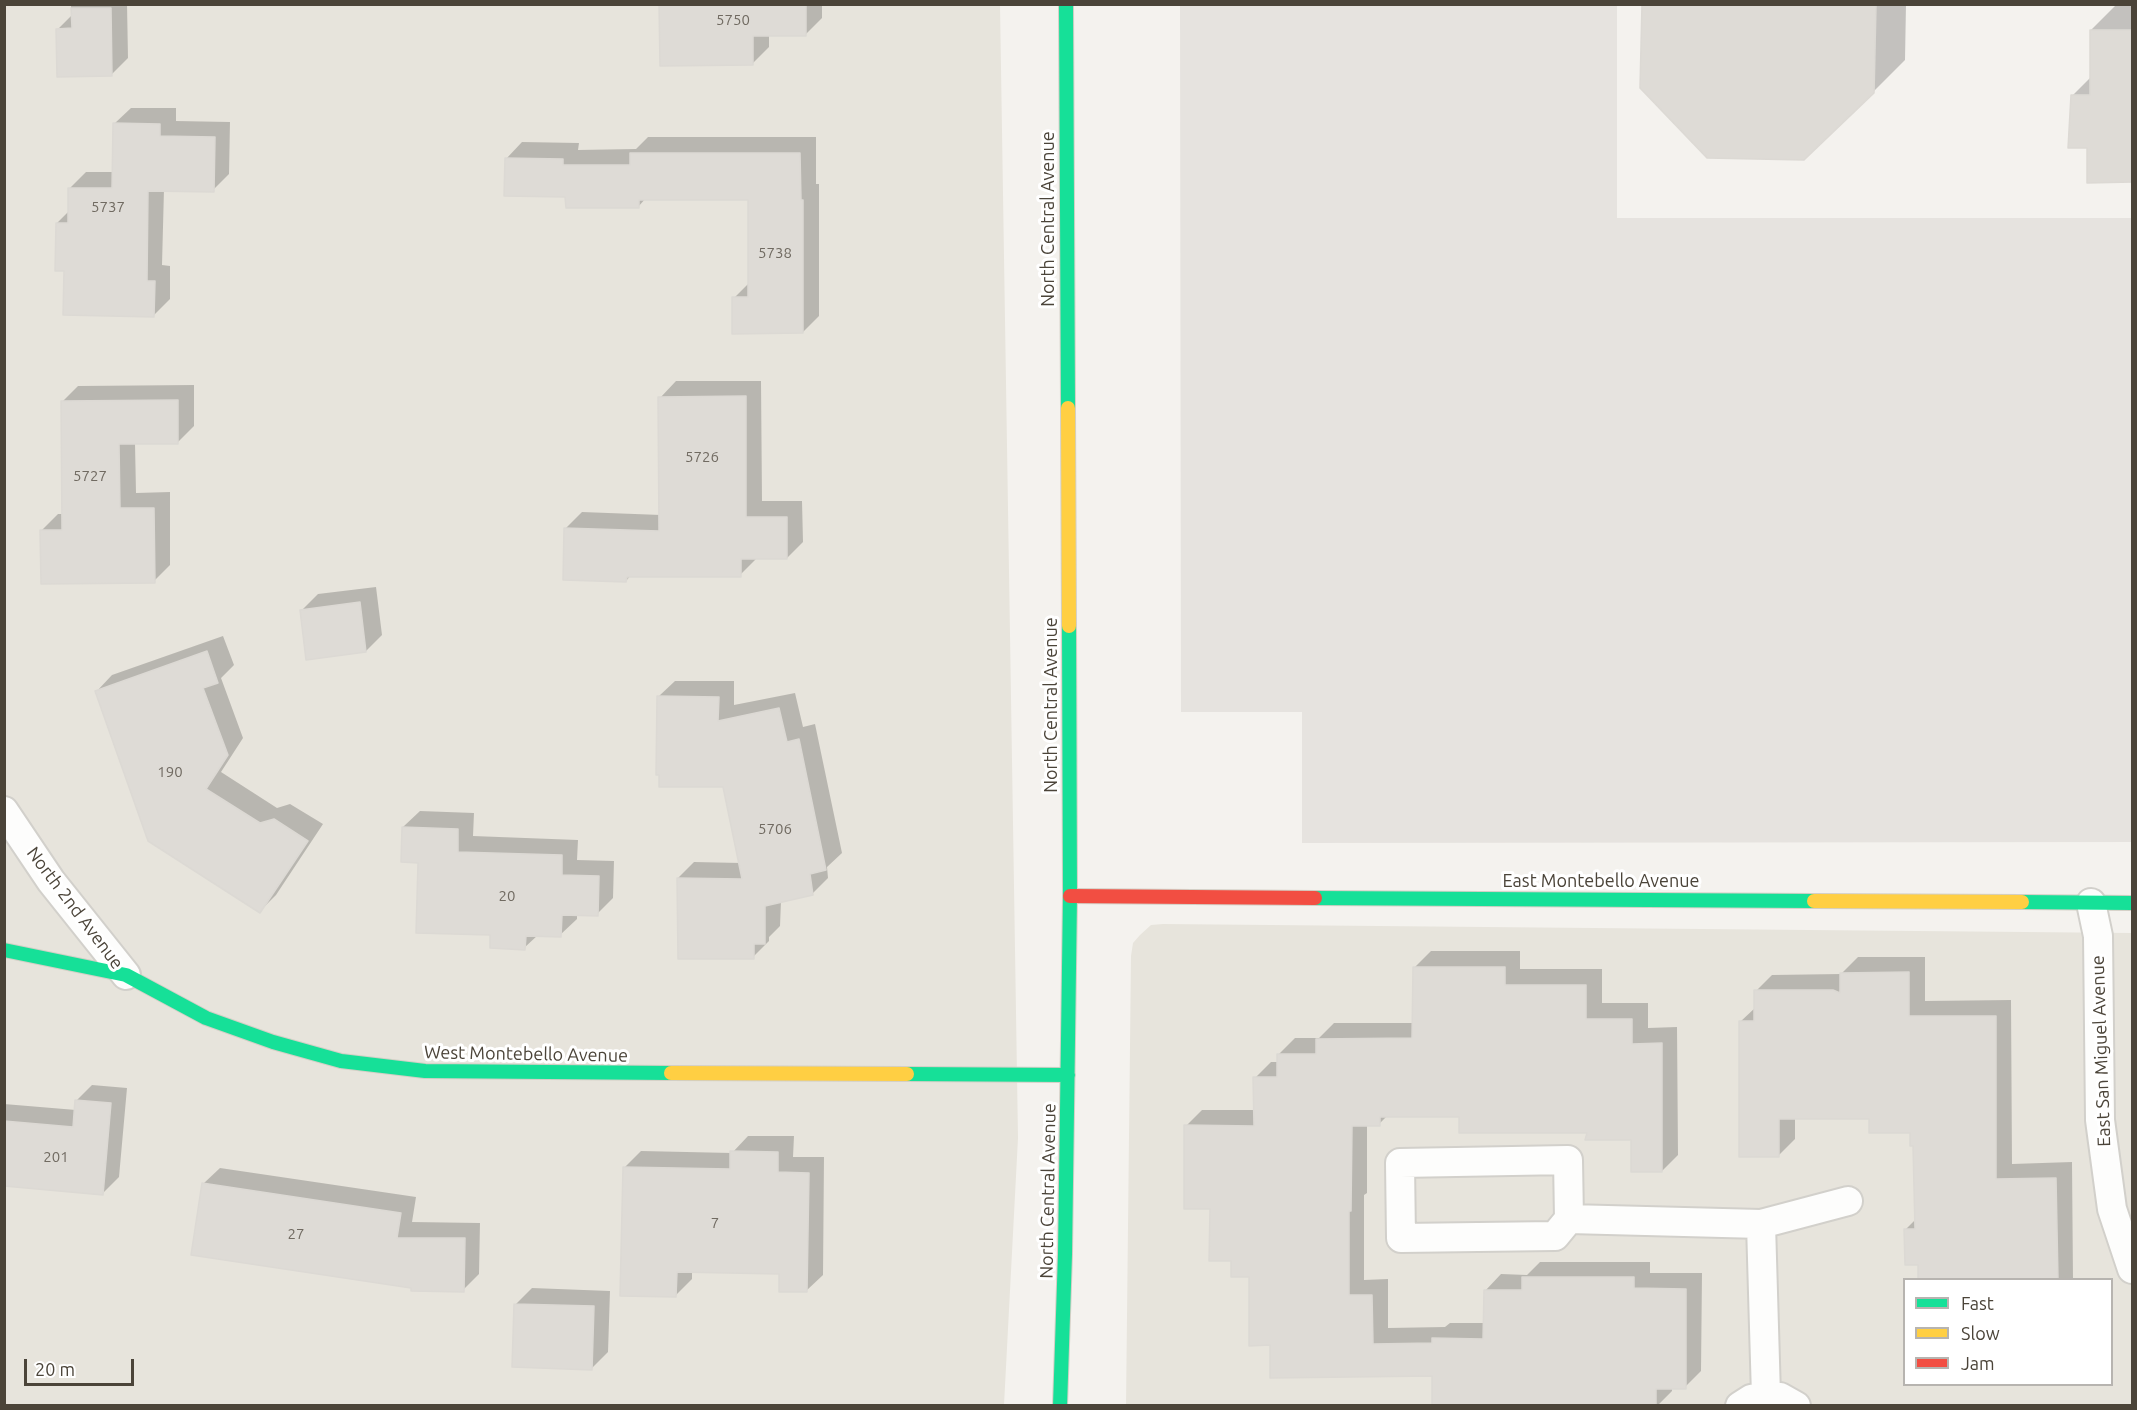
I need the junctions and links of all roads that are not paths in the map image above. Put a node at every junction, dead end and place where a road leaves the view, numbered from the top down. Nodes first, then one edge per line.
1 (1066, 4) edge
2 (4, 811) edge
3 (1070, 896) junction
4 (2091, 903) junction
5 (2133, 903) edge
6 (4, 950) edge
7 (126, 975) junction
8 (1068, 1075) junction
9 (1848, 1201) dead end
10 (1569, 1219) junction
11 (1761, 1224) junction
12 (2133, 1269) edge
13 (1753, 1401) edge
14 (1060, 1406) edge
15 (1796, 1406) edge

1 - 3 street, North Central Avenue
2 - 7 street, North 2nd Avenue
3 - 4 street, East Montebello Avenue
3 - 8 street, North Central Avenue
4 - 5 street, East Montebello Avenue
4 - 12 street, East San Miguel Avenue
6 - 7 street, West Montebello Avenue
7 - 8 street, West Montebello Avenue
8 - 14 street, North Central Avenue
9 - 11 street
10 - 10 street
10 - 11 street
11 - 13 street
13 - 15 street

